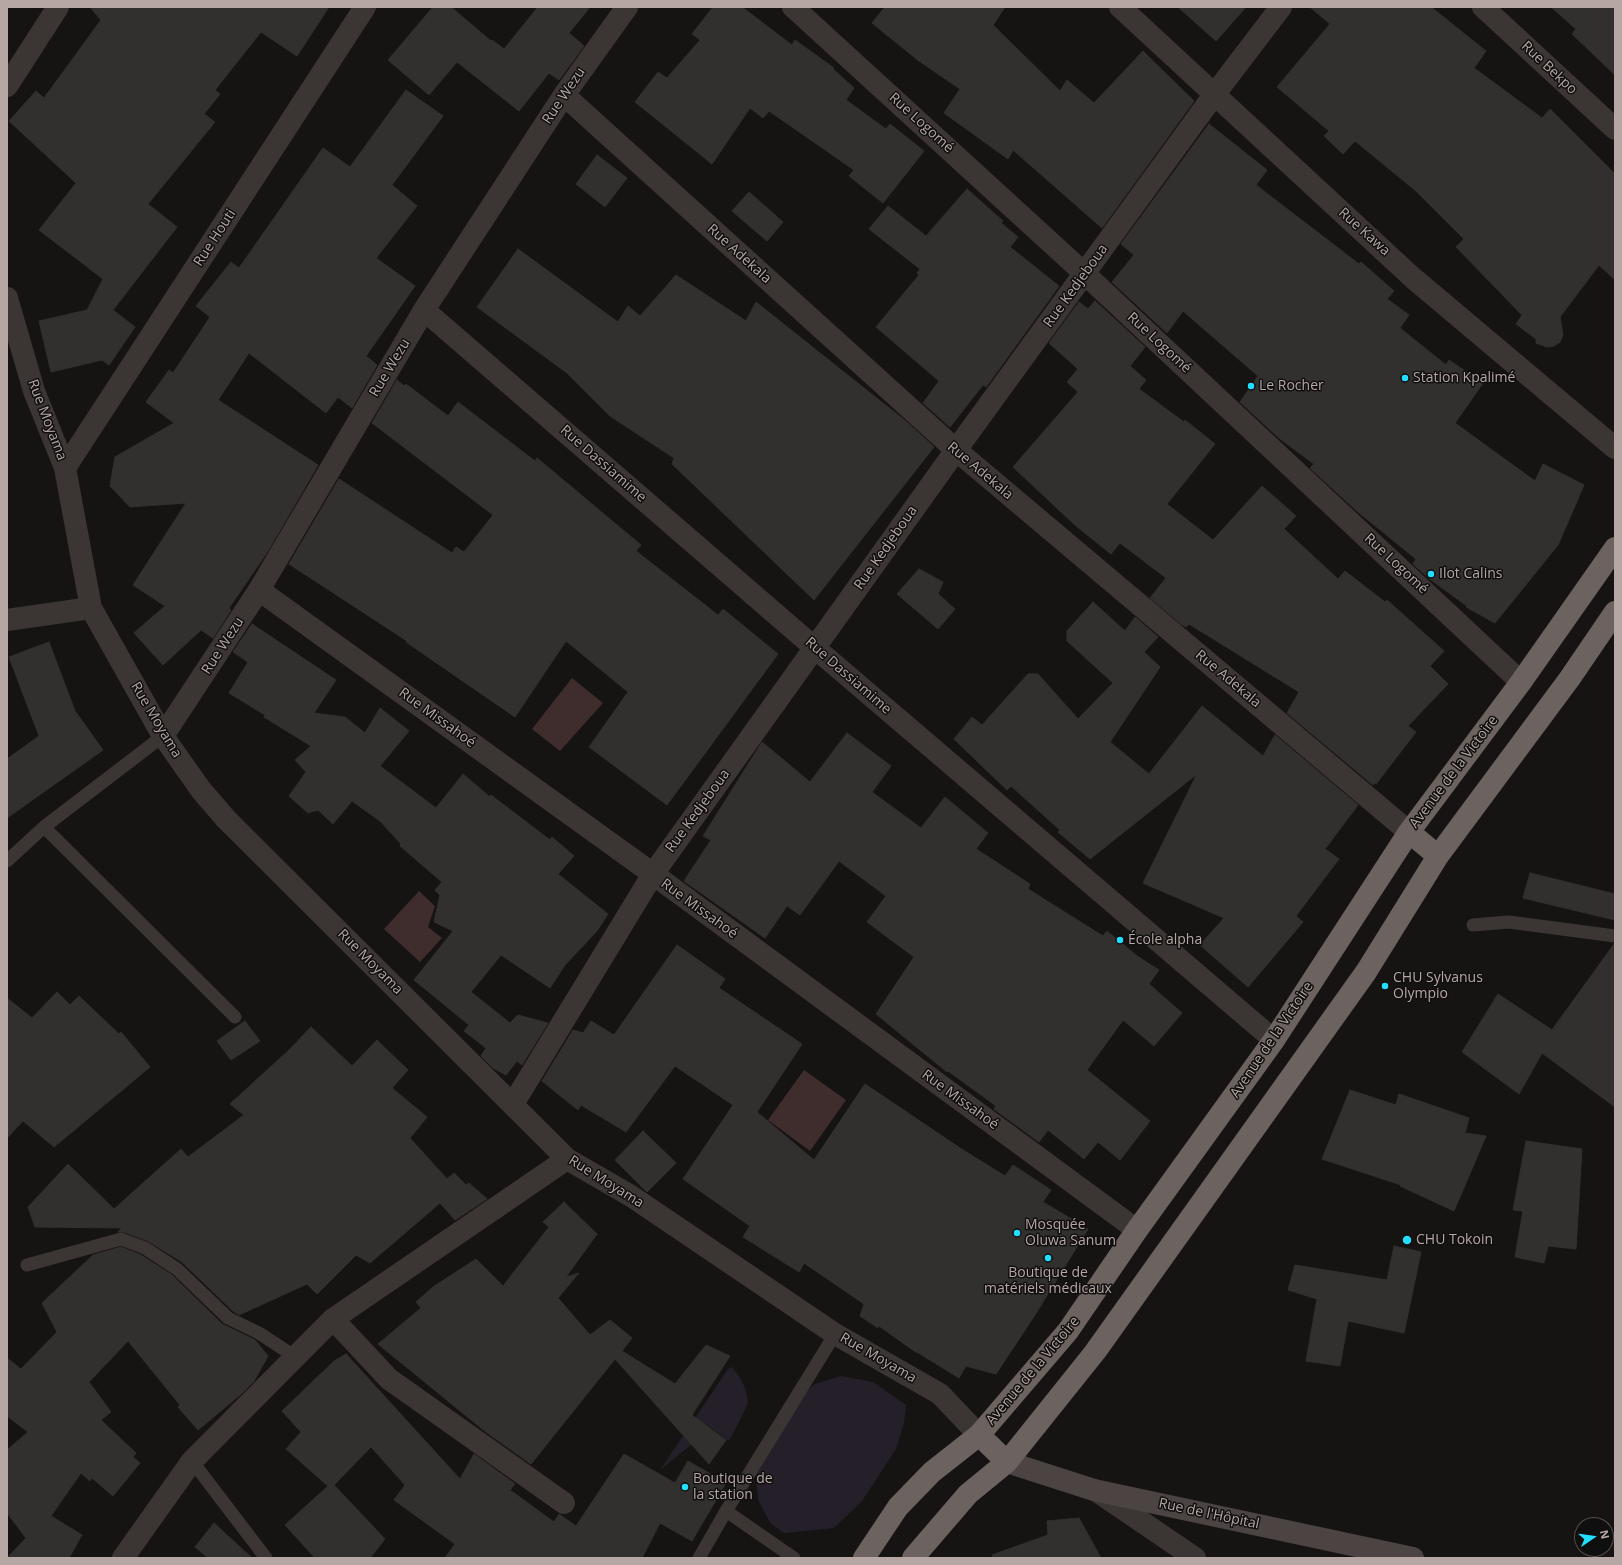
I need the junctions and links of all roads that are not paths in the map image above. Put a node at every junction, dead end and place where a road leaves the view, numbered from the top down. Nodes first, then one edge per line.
1 (58, 7) edge
2 (365, 7) edge
3 (627, 7) edge
4 (793, 7) edge
5 (1120, 7) edge
6 (1281, 7) edge
7 (1483, 7) edge
8 (7, 86) edge
9 (564, 95) junction
10 (1214, 95) junction
11 (1615, 129) edge
12 (1085, 274) junction
13 (7, 298) edge
14 (424, 310) junction
15 (1615, 448) edge
16 (956, 450) junction
17 (65, 468) junction
18 (1615, 548) edge
19 (259, 590) junction
20 (91, 608) junction
21 (1615, 612) edge
22 (7, 620) edge
23 (815, 648) junction
24 (1521, 682) junction
25 (163, 736) junction
26 (44, 827) junction
27 (1409, 832) junction
28 (1438, 856) junction
29 (7, 861) edge
30 (653, 874) junction
31 (1473, 925) dead end
32 (1615, 936) edge
33 (236, 1017) dead end
34 (1274, 1040) junction
35 (514, 1104) junction
36 (567, 1159) junction
37 (1137, 1230) junction
38 (27, 1265) dead end
39 (333, 1319) junction
40 (835, 1334) junction
41 (294, 1356) junction
42 (979, 1435) junction
43 (192, 1461) junction
44 (1006, 1462) junction
45 (1094, 1490) junction
46 (564, 1503) dead end
47 (726, 1511) junction
48 (123, 1558) edge
49 (266, 1558) edge
50 (699, 1558) edge
51 (794, 1558) edge
52 (864, 1558) edge
53 (913, 1558) edge
54 (1195, 1558) edge
55 (1413, 1558) edge

1 - 8 street
2 - 17 street, Rue Houti
3 - 9 street, Rue Wezu
4 - 12 street, Rue Logomé
5 - 10 street, Rue Kawa
6 - 10 street, Rue Kedjeboua
7 - 11 street, Rue Bekpo
9 - 14 street, Rue Wezu
9 - 16 street, Rue Adekala
10 - 12 street, Rue Kedjeboua
10 - 15 street, Rue Kawa
12 - 16 street, Rue Kedjeboua
12 - 24 street, Rue Logomé
13 - 17 street, Rue Moyama
14 - 19 street, Rue Wezu
14 - 23 street, Rue Dassiamime
16 - 23 street, Rue Kedjeboua
16 - 27 street, Rue Adekala
17 - 20 street, Rue Moyama
18 - 24 highway, Avenue de la Victoire
19 - 25 street, Rue Wezu
19 - 30 street, Rue Missahoé
20 - 22 street
20 - 25 street, Rue Moyama
21 - 28 highway
23 - 30 street, Rue Kedjeboua
23 - 34 street, Rue Dassiamime
24 - 27 highway, Avenue de la Victoire
25 - 26 lane
25 - 35 street, Rue Moyama
26 - 29 lane
26 - 33 lane
27 - 28 highway
27 - 34 highway, Avenue de la Victoire
28 - 44 highway
30 - 35 street, Rue Kedjeboua
30 - 37 street, Rue Missahoé
31 - 32 lane
34 - 37 highway, Avenue de la Victoire
35 - 36 street, Rue Moyama
36 - 39 street
36 - 40 street, Rue Moyama
37 - 42 highway, Avenue de la Victoire
38 - 41 lane
39 - 41 street
39 - 46 street
40 - 42 street, Rue Moyama
40 - 47 lane
41 - 43 street
42 - 44 highway
42 - 52 highway, Avenue de la Victoire
43 - 48 street
43 - 49 lane
44 - 45 street, Rue de l'Hôpital
44 - 53 highway
45 - 54 street
45 - 55 street, Rue de l'Hôpital
47 - 50 lane
47 - 51 lane

